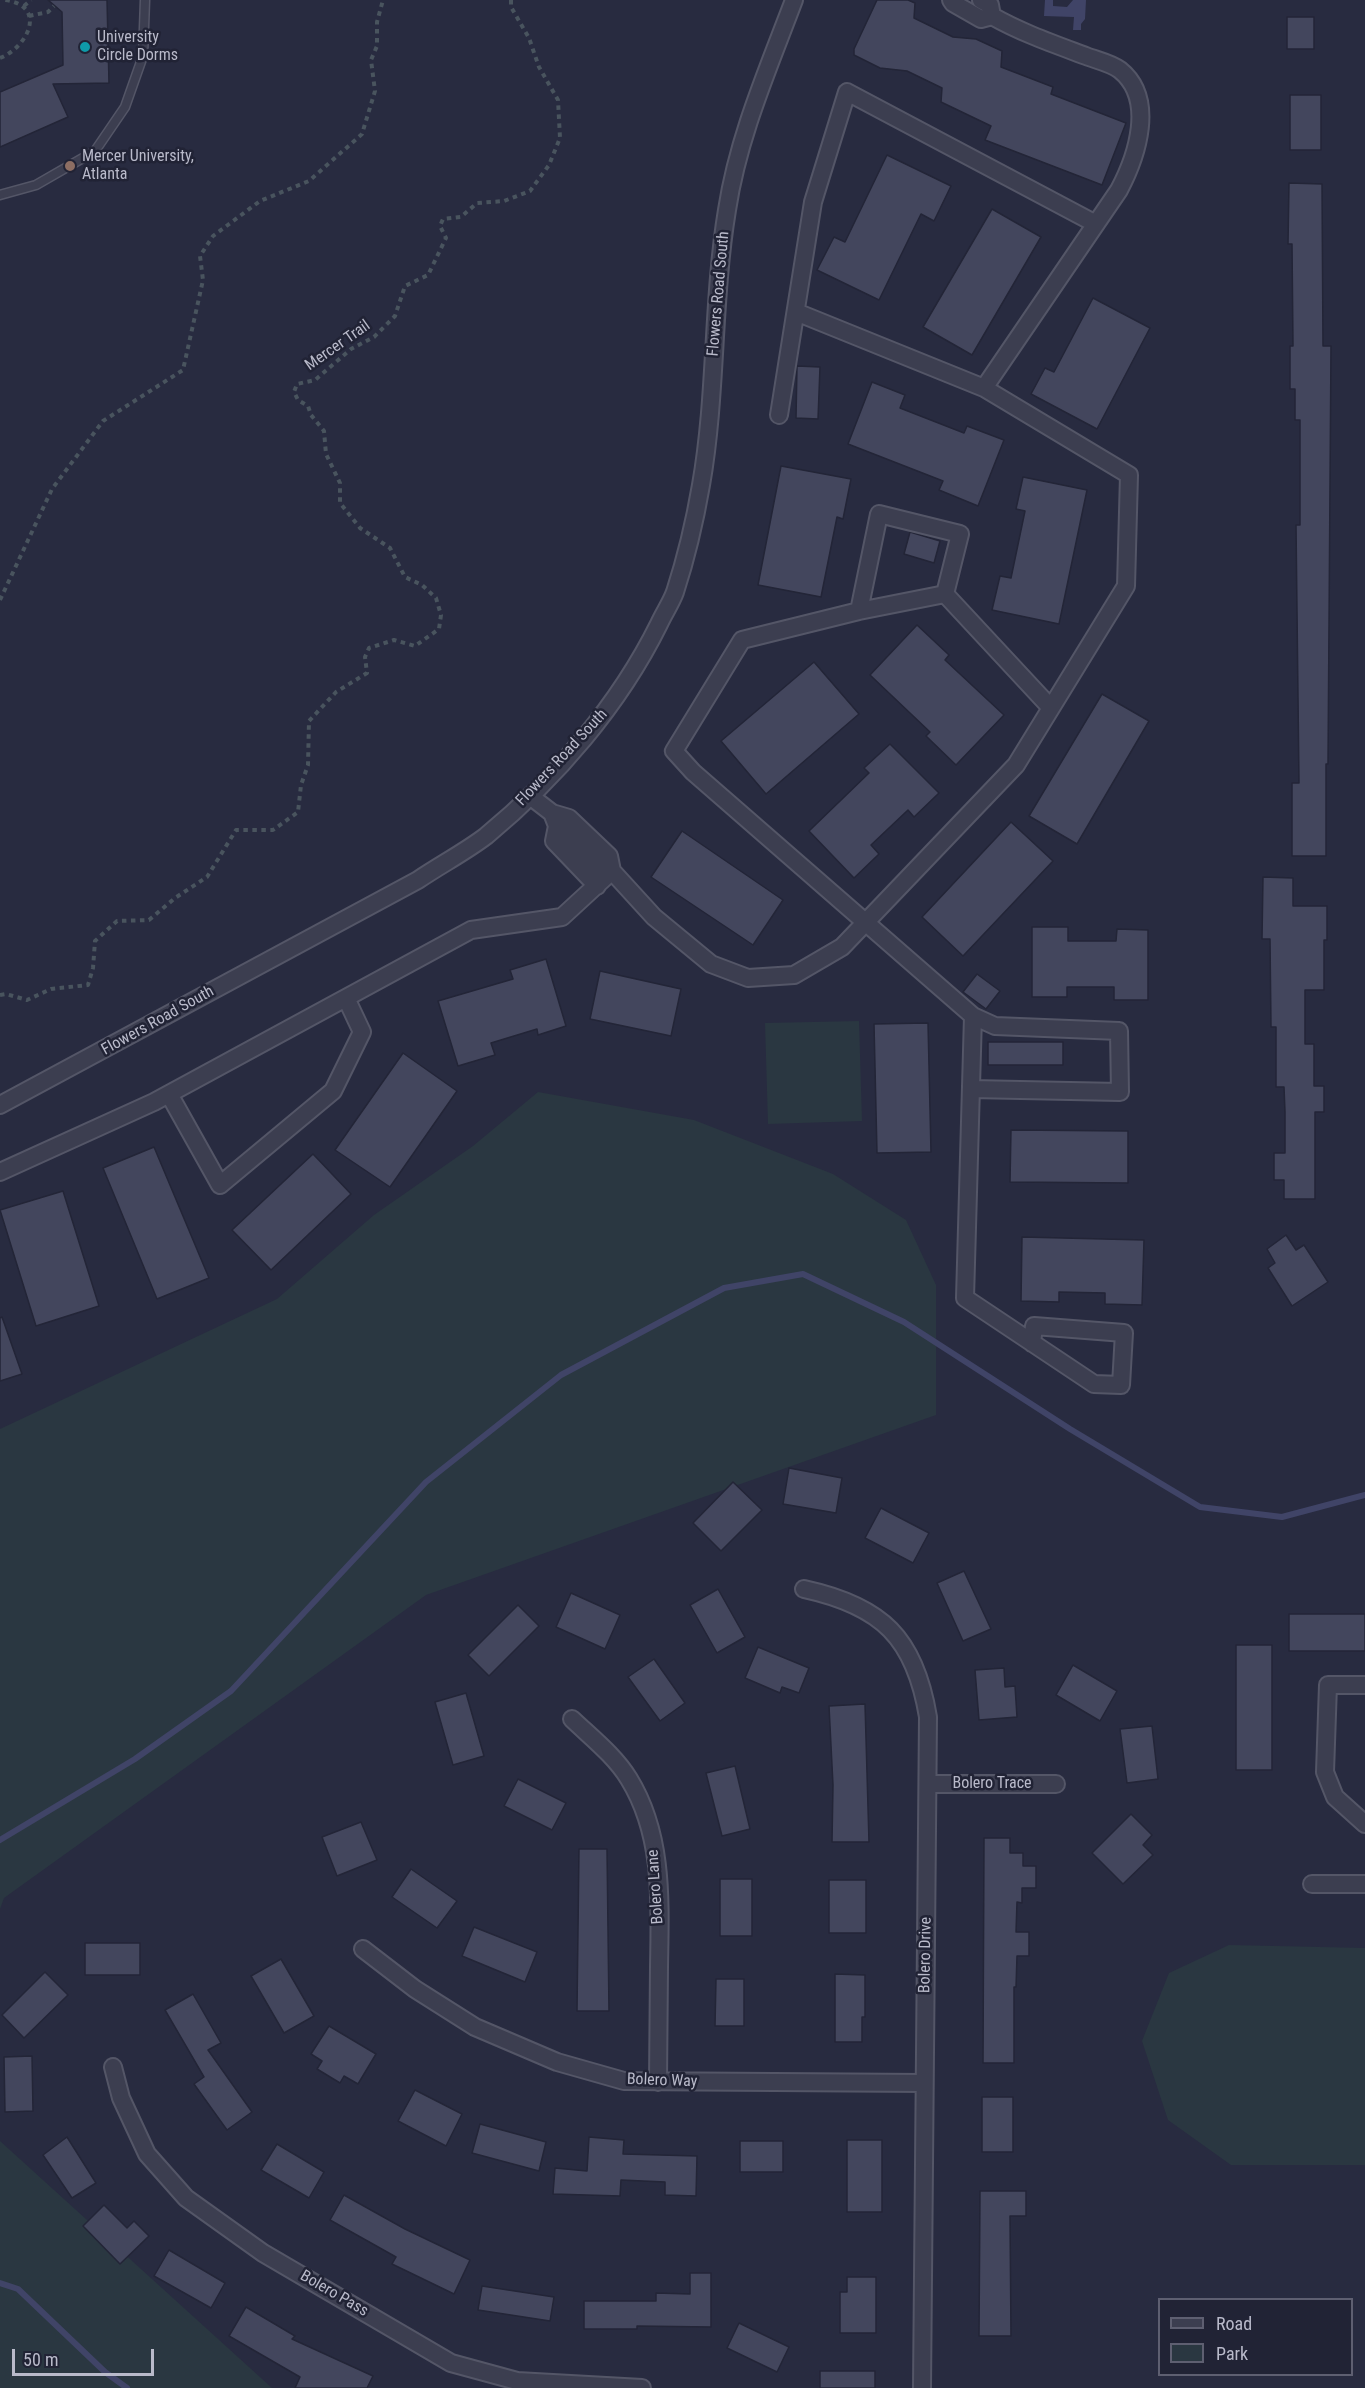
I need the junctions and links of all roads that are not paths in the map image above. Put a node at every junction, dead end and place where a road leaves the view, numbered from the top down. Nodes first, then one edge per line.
1 (145, 0) edge
2 (794, 0) edge
3 (951, 0) edge
4 (981, 0) edge
5 (992, 16) junction
6 (0, 195) edge
7 (1096, 224) junction
8 (796, 312) junction
9 (984, 388) junction
10 (779, 415) dead end
11 (945, 594) junction
12 (859, 611) junction
13 (1051, 708) junction
14 (530, 796) junction
15 (555, 820) junction
16 (612, 871) junction
17 (597, 886) junction
18 (866, 923) junction
19 (346, 998) junction
20 (973, 1016) junction
21 (971, 1089) junction
22 (169, 1094) junction
23 (0, 1105) edge
24 (0, 1172) edge
25 (1032, 1343) junction
26 (804, 1589) dead end
27 (1365, 1685) edge
28 (572, 1719) dead end
29 (928, 1784) junction
30 (1056, 1784) dead end
31 (1365, 1824) edge
32 (1312, 1884) dead end
33 (1365, 1884) edge
34 (363, 1949) dead end
35 (112, 2067) dead end
36 (657, 2082) junction
37 (924, 2083) junction
38 (642, 2388) edge
39 (922, 2388) edge

1 - 6 lane
2 - 14 street, Flowers Road South
3 - 5 street
4 - 5 street
5 - 7 street
7 - 8 street
7 - 9 street
8 - 9 street
8 - 10 street
9 - 13 street
11 - 12 street
11 - 12 street
11 - 13 street
12 - 18 street
13 - 18 street
14 - 15 street
14 - 23 street, Flowers Road South
15 - 16 street
15 - 17 street
16 - 17 street
16 - 18 street
17 - 19 street
18 - 20 street
19 - 22 street
19 - 22 street
20 - 21 street
20 - 21 street
21 - 25 street
22 - 24 street
25 - 25 street
26 - 29 street, Bolero Drive
27 - 31 street
28 - 36 street, Bolero Lane
29 - 30 street, Bolero Trace
29 - 37 street, Bolero Drive
32 - 33 street
34 - 36 street, Bolero Way
35 - 38 street, Bolero Pass
36 - 37 street, Bolero Way
37 - 39 street, Bolero Drive

